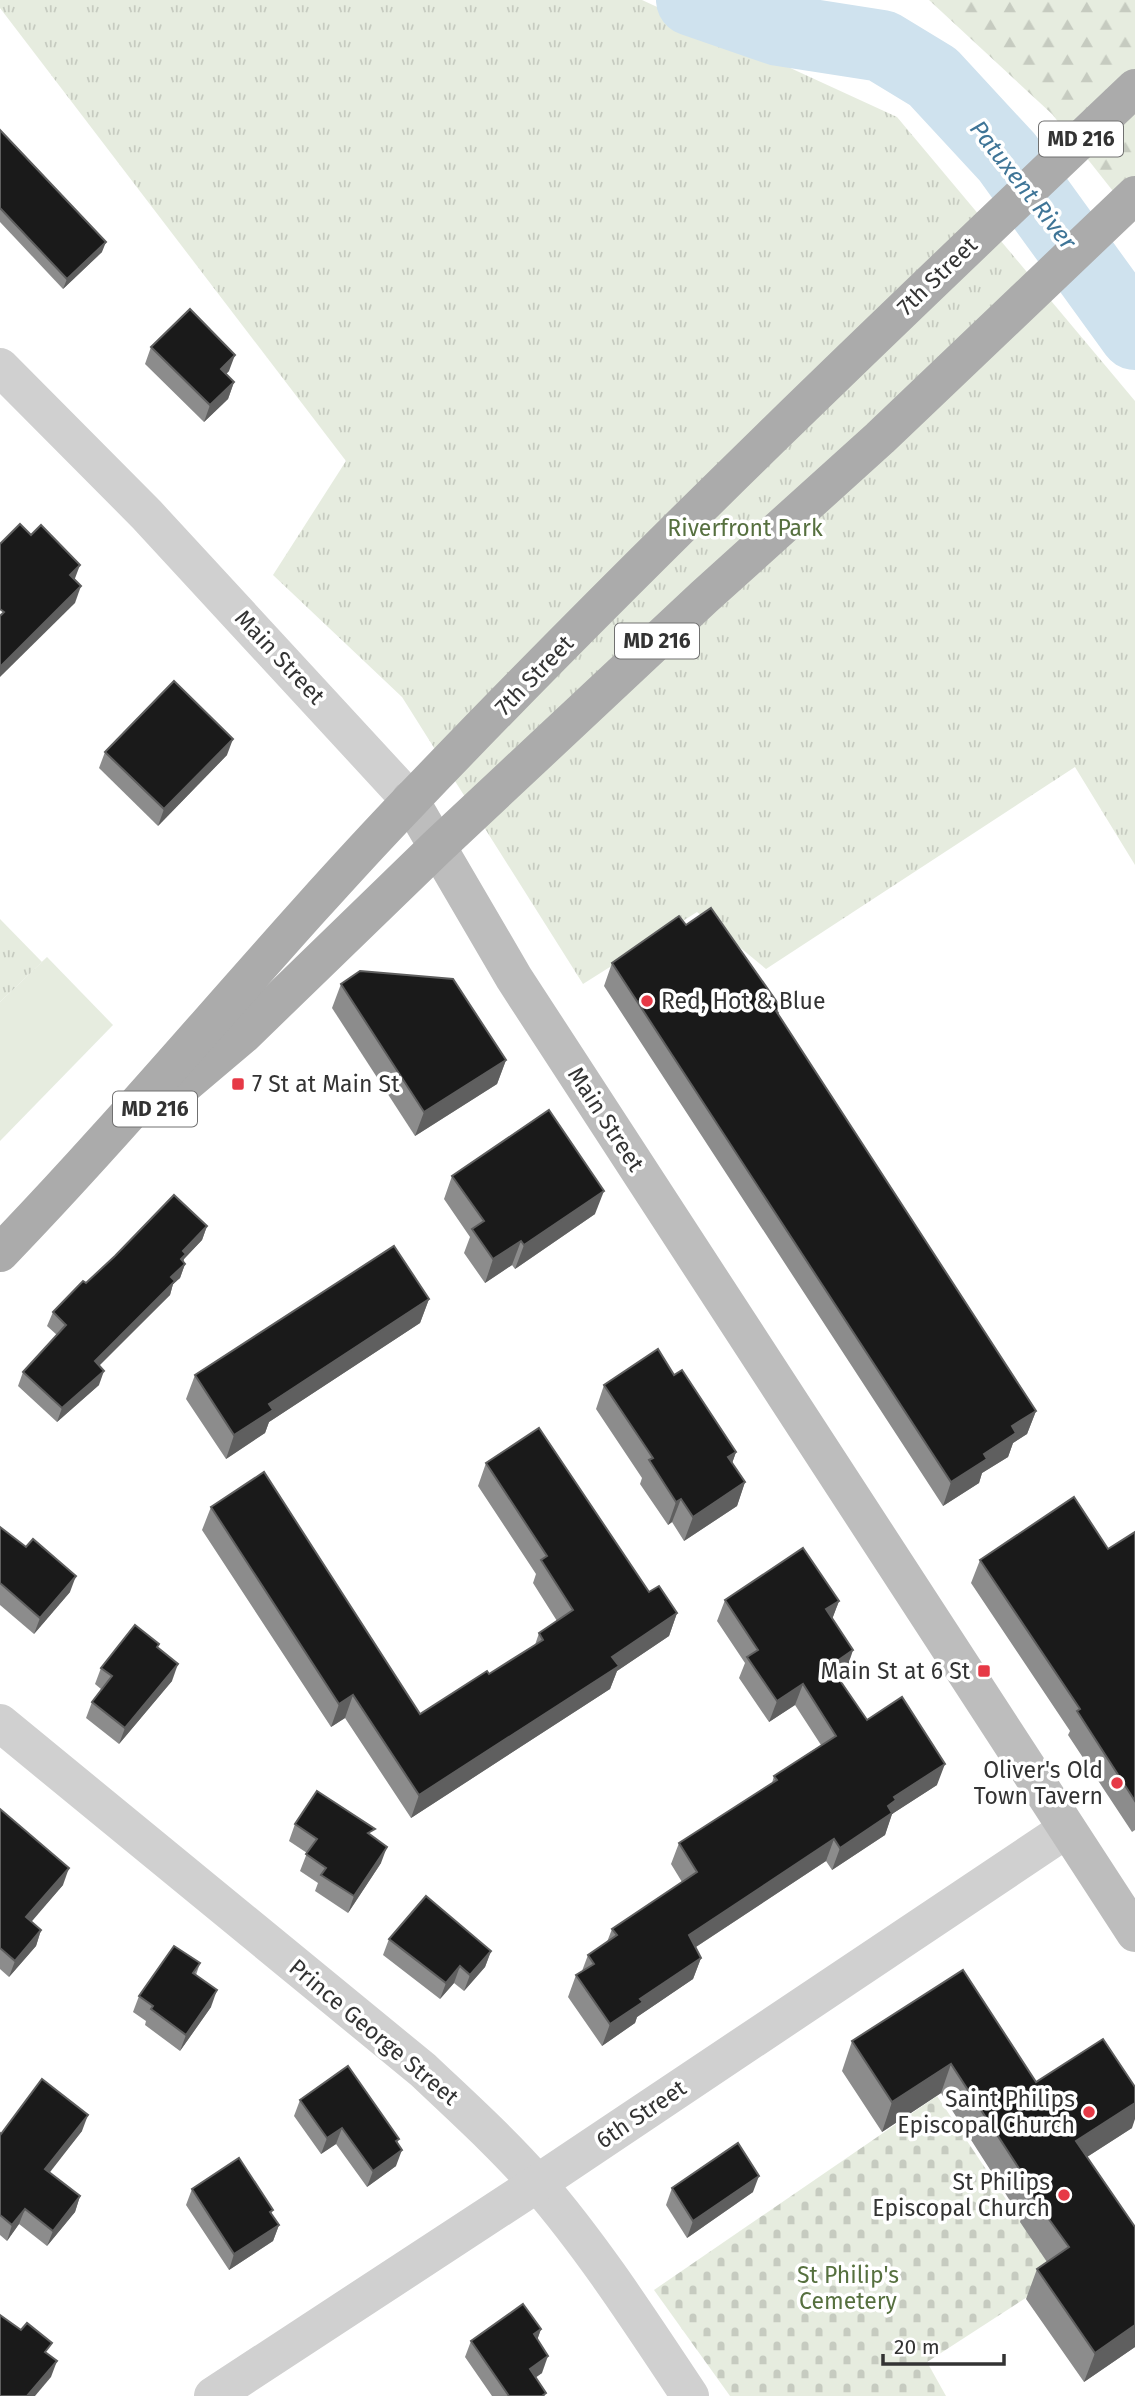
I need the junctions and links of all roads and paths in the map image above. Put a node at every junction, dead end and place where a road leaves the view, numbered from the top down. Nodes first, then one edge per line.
1 (1135, 88) edge
2 (1135, 195) edge
3 (0, 367) edge
4 (410, 800) junction
5 (437, 847) junction
6 (67, 1183) junction
7 (0, 1252) edge
8 (0, 1723) edge
9 (1067, 1829) junction
10 (1135, 1933) edge
11 (538, 2183) junction
12 (213, 2396) edge
13 (690, 2396) edge

1 - 4 main road, 7th Street / MD 216
2 - 5 main road, 7th Street / MD 216
3 - 4 street, Main Street
4 - 5 street, Main Street
4 - 6 main road, 7th Street / MD 216
5 - 6 main road, 7th Street / MD 216
5 - 9 street, Main Street
6 - 7 main road, 7th Street / MD 216
8 - 11 street, Prince George Street
9 - 10 street, Main Street
9 - 11 street, 6th Street
11 - 12 street, 6th Street
11 - 13 street, Prince George Street

